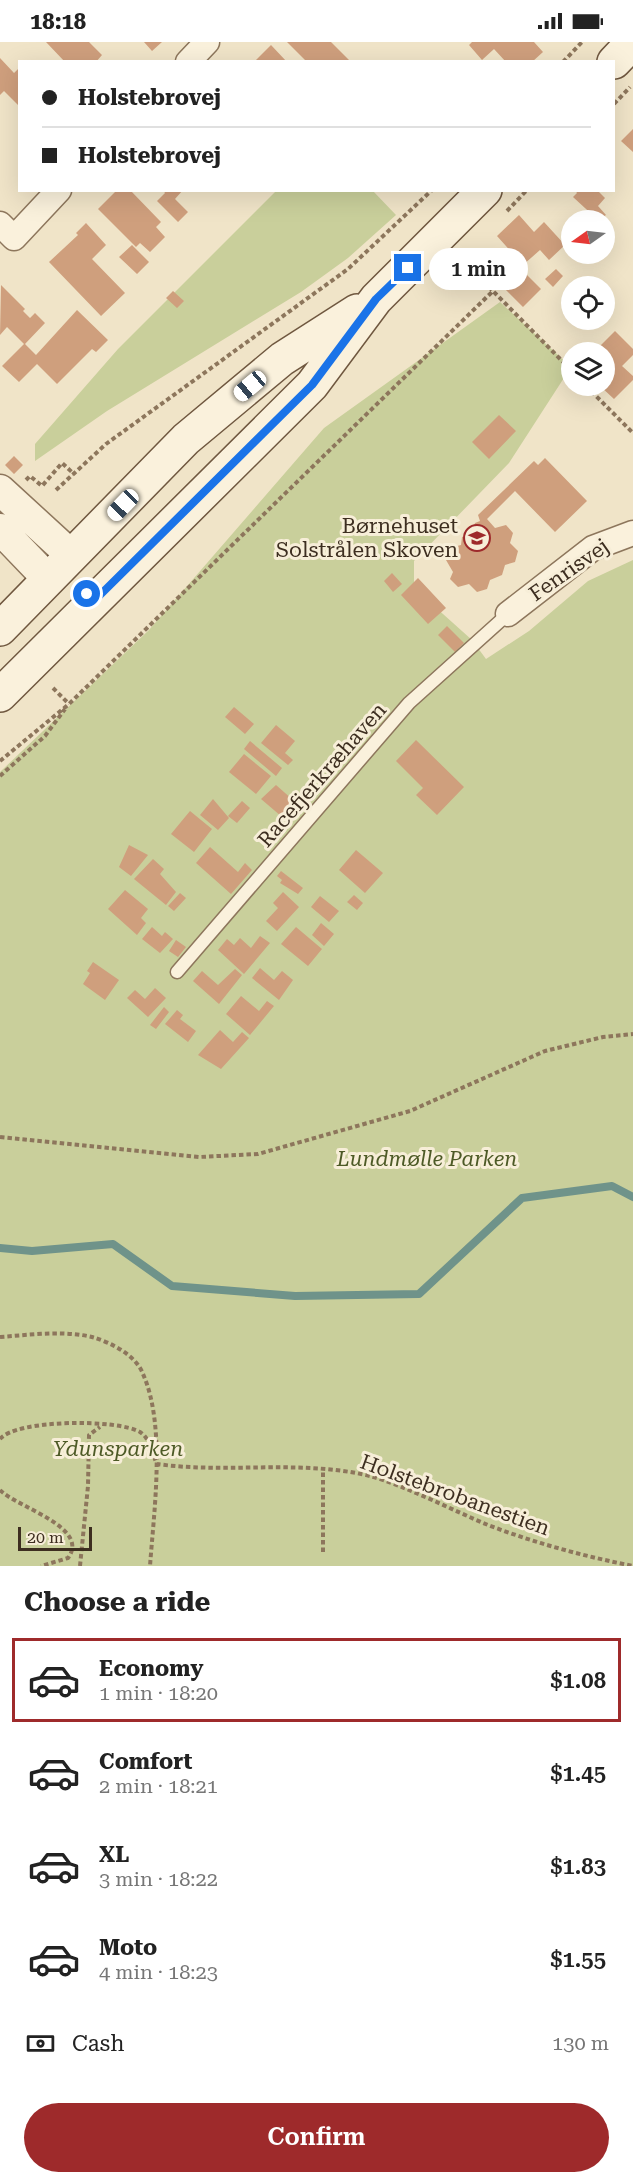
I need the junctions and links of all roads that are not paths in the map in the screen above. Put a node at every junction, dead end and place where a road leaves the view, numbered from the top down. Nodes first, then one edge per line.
1 (207, 42) edge
2 (633, 42) edge
3 (190, 60) edge
4 (615, 61) edge
5 (57, 192) edge
6 (483, 192) edge
7 (0, 224) edge
8 (376, 299) junction
9 (0, 490) edge
10 (0, 529) edge
11 (633, 533) edge
12 (72, 556) junction
13 (74, 589) junction
14 (508, 614) joint
15 (0, 629) edge
16 (0, 670) edge
17 (0, 695) edge
18 (177, 972) dead end

1 - 3 street
2 - 4 main road
5 - 7 street
6 - 8 main road
8 - 12 main road
8 - 13 main road
9 - 12 street
10 - 13 street
11 - 14 street, Fenrisvej
12 - 13 main road
13 - 15 main road
13 - 16 main road
13 - 17 main road
14 - 18 lane, Racefjerkræhaven

